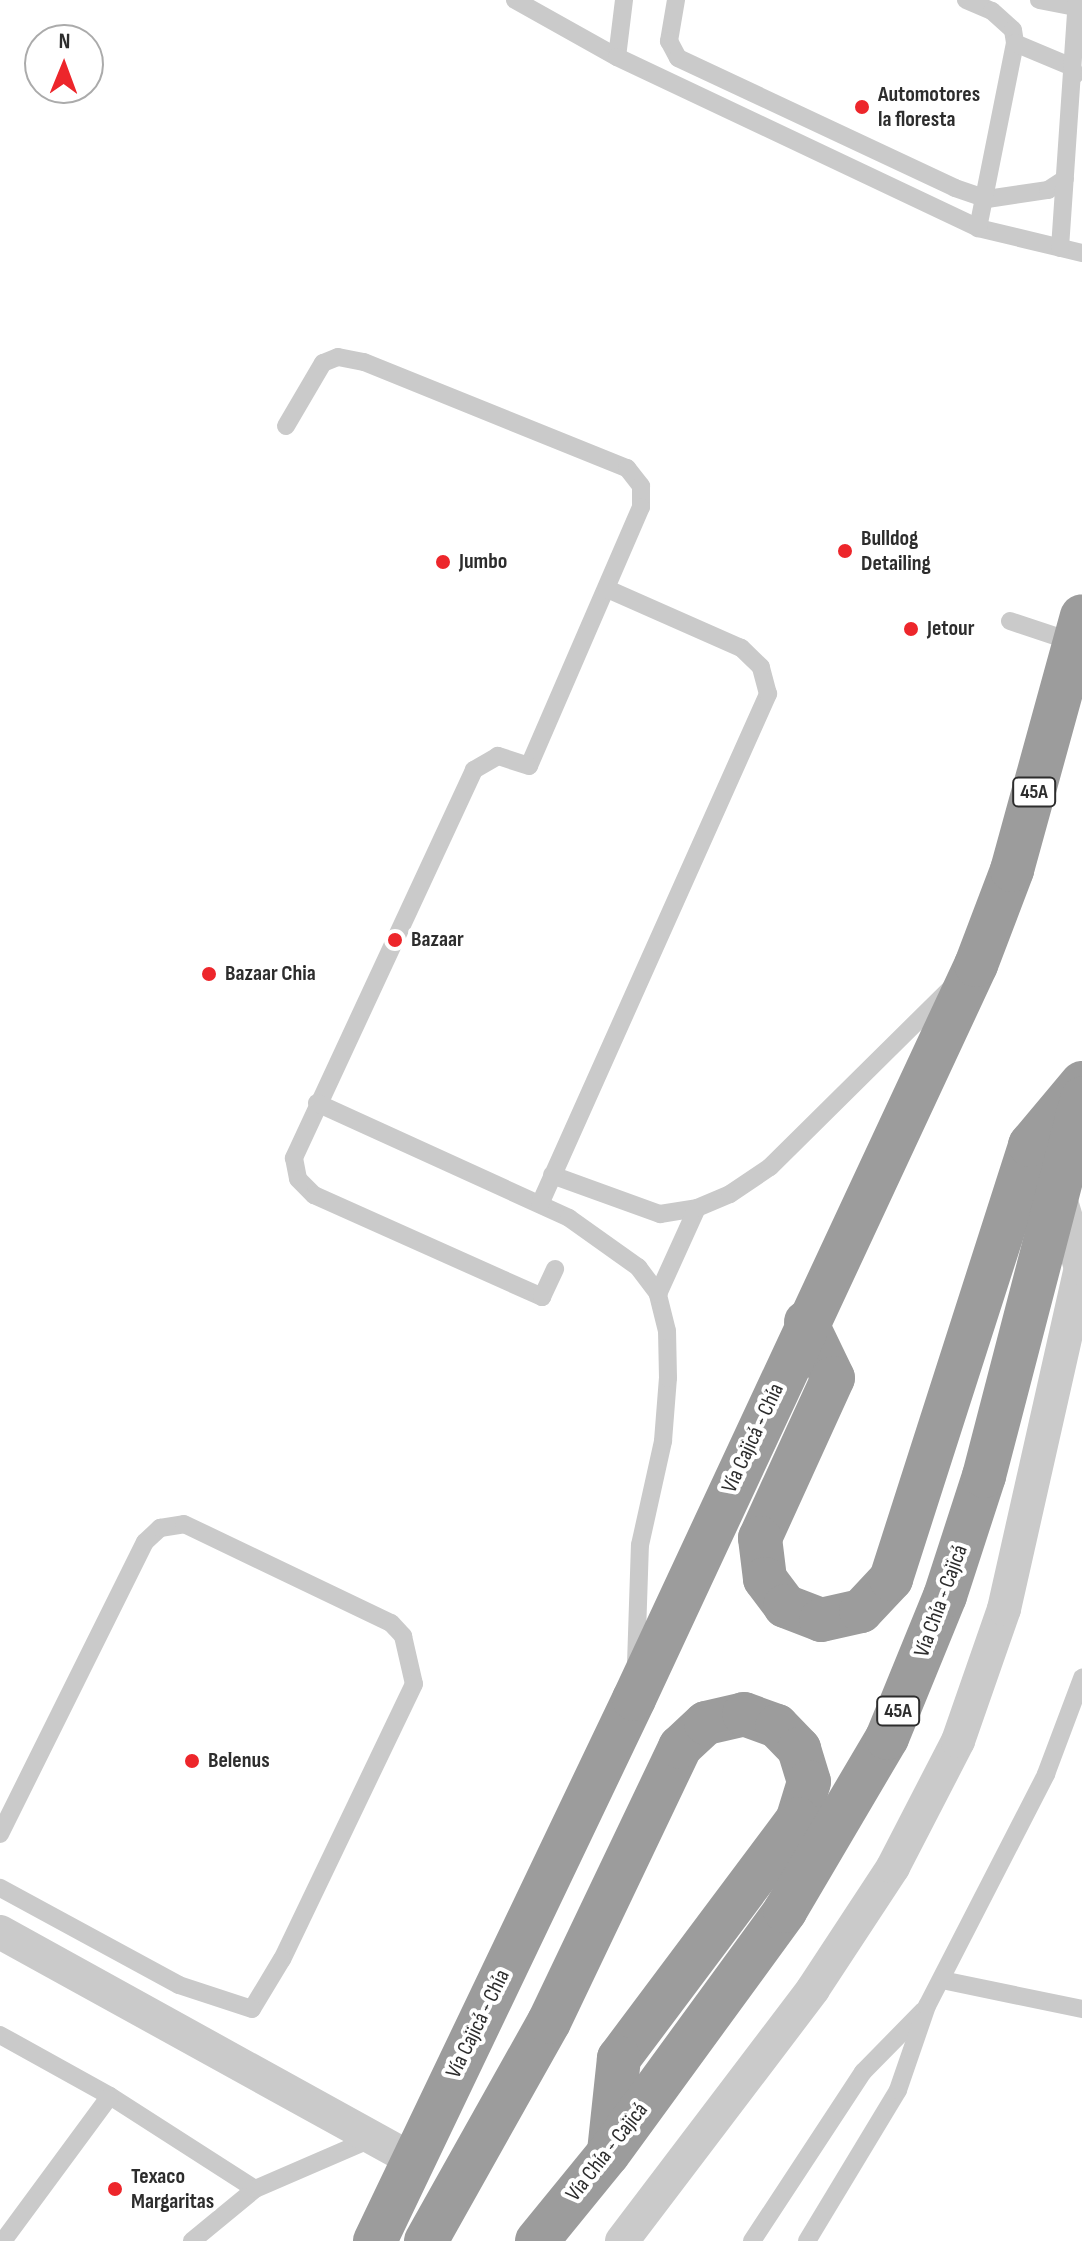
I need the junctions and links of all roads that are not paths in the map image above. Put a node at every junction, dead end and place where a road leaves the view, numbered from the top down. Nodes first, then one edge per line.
1 (515, 0) edge
2 (624, 0) edge
3 (676, 0) edge
4 (966, 0) edge
5 (1039, 0) edge
6 (1077, 4) edge
7 (1015, 43) junction
8 (617, 57) junction
9 (1072, 67) junction
10 (1082, 90) edge
11 (1065, 179) junction
12 (987, 199) junction
13 (978, 228) junction
14 (1060, 248) junction
15 (1082, 253) edge
16 (286, 426) dead end
17 (607, 589) junction
18 (1010, 621) dead end
19 (1080, 630) edge
20 (976, 965) junction
21 (1082, 1083) edge
22 (1082, 1099) edge
23 (317, 1103) junction
24 (552, 1175) junction
25 (1060, 1198) junction
26 (540, 1204) junction
27 (697, 1208) junction
28 (555, 1269) dead end
29 (658, 1294) junction
30 (806, 1322) junction
31 (1082, 1678) edge
32 (634, 1699) junction
33 (0, 1834) edge
34 (0, 1888) edge
35 (0, 1932) edge
36 (164, 1977) junction
37 (942, 1980) junction
38 (927, 2006) junction
39 (1082, 2009) edge
40 (148, 2013) junction
41 (0, 2035) edge
42 (110, 2096) junction
43 (368, 2140) junction
44 (608, 2154) junction
45 (413, 2160) junction
46 (255, 2189) junction
47 (3, 2241) edge
48 (192, 2241) edge
49 (375, 2241) edge
50 (426, 2241) edge
51 (537, 2241) edge
52 (622, 2241) edge
53 (752, 2241) edge
54 (807, 2241) edge

1 - 8 lane
2 - 8 lane
3 - 12 lane
4 - 7 lane
5 - 6 lane
6 - 9 lane
7 - 9 lane
7 - 12 lane
8 - 13 lane
9 - 10 lane
9 - 11 lane
11 - 12 lane
11 - 14 lane
12 - 13 lane
13 - 14 lane
14 - 15 lane
16 - 17 lane
17 - 23 lane
17 - 24 lane
18 - 19 lane
19 - 20 highway, Vía Cajicá - Chía / 45A
20 - 27 lane
20 - 30 highway, Vía Cajicá - Chía / 45A
21 - 30 highway
22 - 25 highway, Vía Chía - Cajicá / 45A
23 - 26 lane
23 - 28 lane
24 - 26 lane
24 - 27 lane
25 - 44 highway, Vía Chía - Cajicá / 45A
25 - 52 street
26 - 29 lane
27 - 29 lane
29 - 32 lane
30 - 32 highway, Vía Cajicá - Chía / 45A
31 - 37 lane
32 - 45 highway, Vía Cajicá - Chía / 45A
33 - 36 lane
34 - 36 lane
35 - 40 street
36 - 40 lane
37 - 38 lane
37 - 39 lane
38 - 53 lane
38 - 54 lane
40 - 43 street
41 - 42 lane
42 - 46 lane
42 - 47 lane
43 - 45 street
43 - 46 lane
44 - 50 highway
44 - 51 highway, Vía Chía - Cajicá / 45A
45 - 49 highway, Vía Cajicá - Chía / 45A
46 - 48 lane

